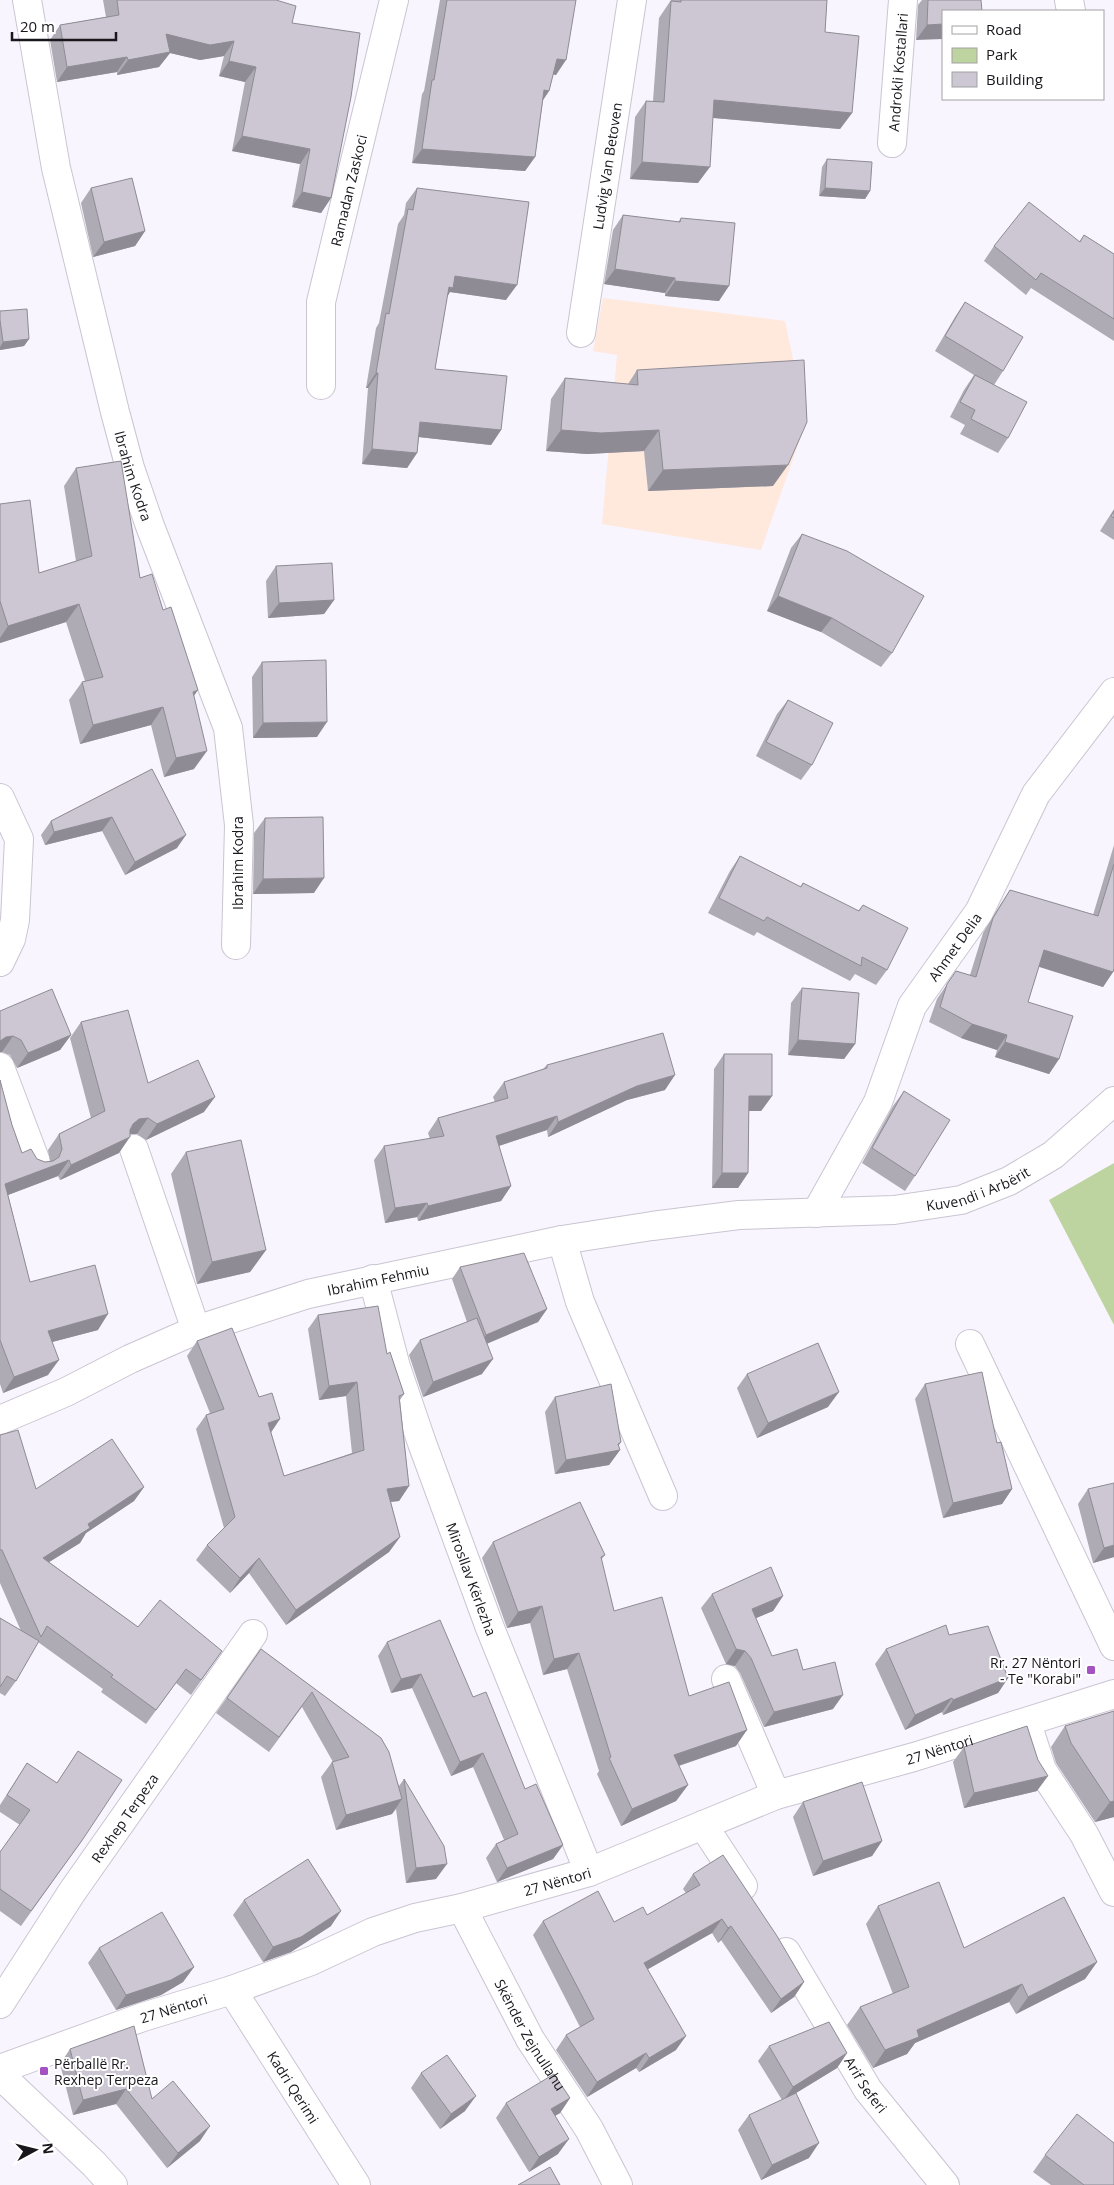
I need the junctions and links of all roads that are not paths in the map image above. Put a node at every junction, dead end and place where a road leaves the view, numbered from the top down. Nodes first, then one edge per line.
1 (27, 0) edge
2 (394, 0) edge
3 (632, 0) edge
4 (902, 0) edge
5 (892, 143) dead end
6 (581, 333) dead end
7 (321, 385) dead end
8 (1114, 692) edge
9 (0, 798) edge
10 (236, 945) dead end
11 (0, 962) edge
12 (0, 1067) edge
13 (1114, 1100) edge
14 (134, 1149) dead end
15 (36, 1162) edge
16 (816, 1213) junction
17 (562, 1240) junction
18 (373, 1279) junction
19 (196, 1330) junction
20 (970, 1344) dead end
21 (0, 1420) edge
22 (663, 1496) dead end
23 (253, 1634) dead end
24 (1114, 1646) edge
25 (726, 1679) dead end
26 (1114, 1694) edge
27 (1027, 1723) junction
28 (776, 1795) junction
29 (703, 1825) junction
30 (588, 1872) junction
31 (1114, 1892) edge
32 (462, 1908) junction
33 (758, 1908) edge
34 (774, 1934) edge
35 (232, 1990) junction
36 (0, 2004) edge
37 (0, 2069) edge
38 (0, 2075) edge
39 (113, 2185) edge
40 (356, 2185) edge
41 (618, 2185) edge
42 (945, 2185) edge

1 - 10 street, Ibrahim Kodra
2 - 7 street, Ramadan Zaskoci
3 - 6 street, Ludvig Van Betoven
4 - 5 street, Androkli Kostallari
8 - 16 street, Ahmet Delia
9 - 11 street
12 - 15 street
13 - 16 street, Kuvendi i Arbërit
14 - 19 street
16 - 17 street, Ibrahim Fehmiu
17 - 18 street, Ibrahim Fehmiu
17 - 22 street
18 - 19 street, Ibrahim Fehmiu
18 - 30 street, Mirosllav Kërlezha
19 - 21 street, Ibrahim Fehmiu
20 - 24 street
23 - 36 street, Rexhep Terpeza
25 - 28 street
26 - 27 street, 27 Nëntori
27 - 28 street, 27 Nëntori
27 - 31 street
28 - 29 street, 27 Nëntori
29 - 30 street, 27 Nëntori
29 - 33 street
30 - 32 street, 27 Nëntori
32 - 35 street, 27 Nëntori
32 - 41 street, Skënder Zejnullahu
34 - 42 street, Arif Seferi
35 - 37 street, 27 Nëntori
35 - 40 street, Kadri Qerimi
38 - 39 street

